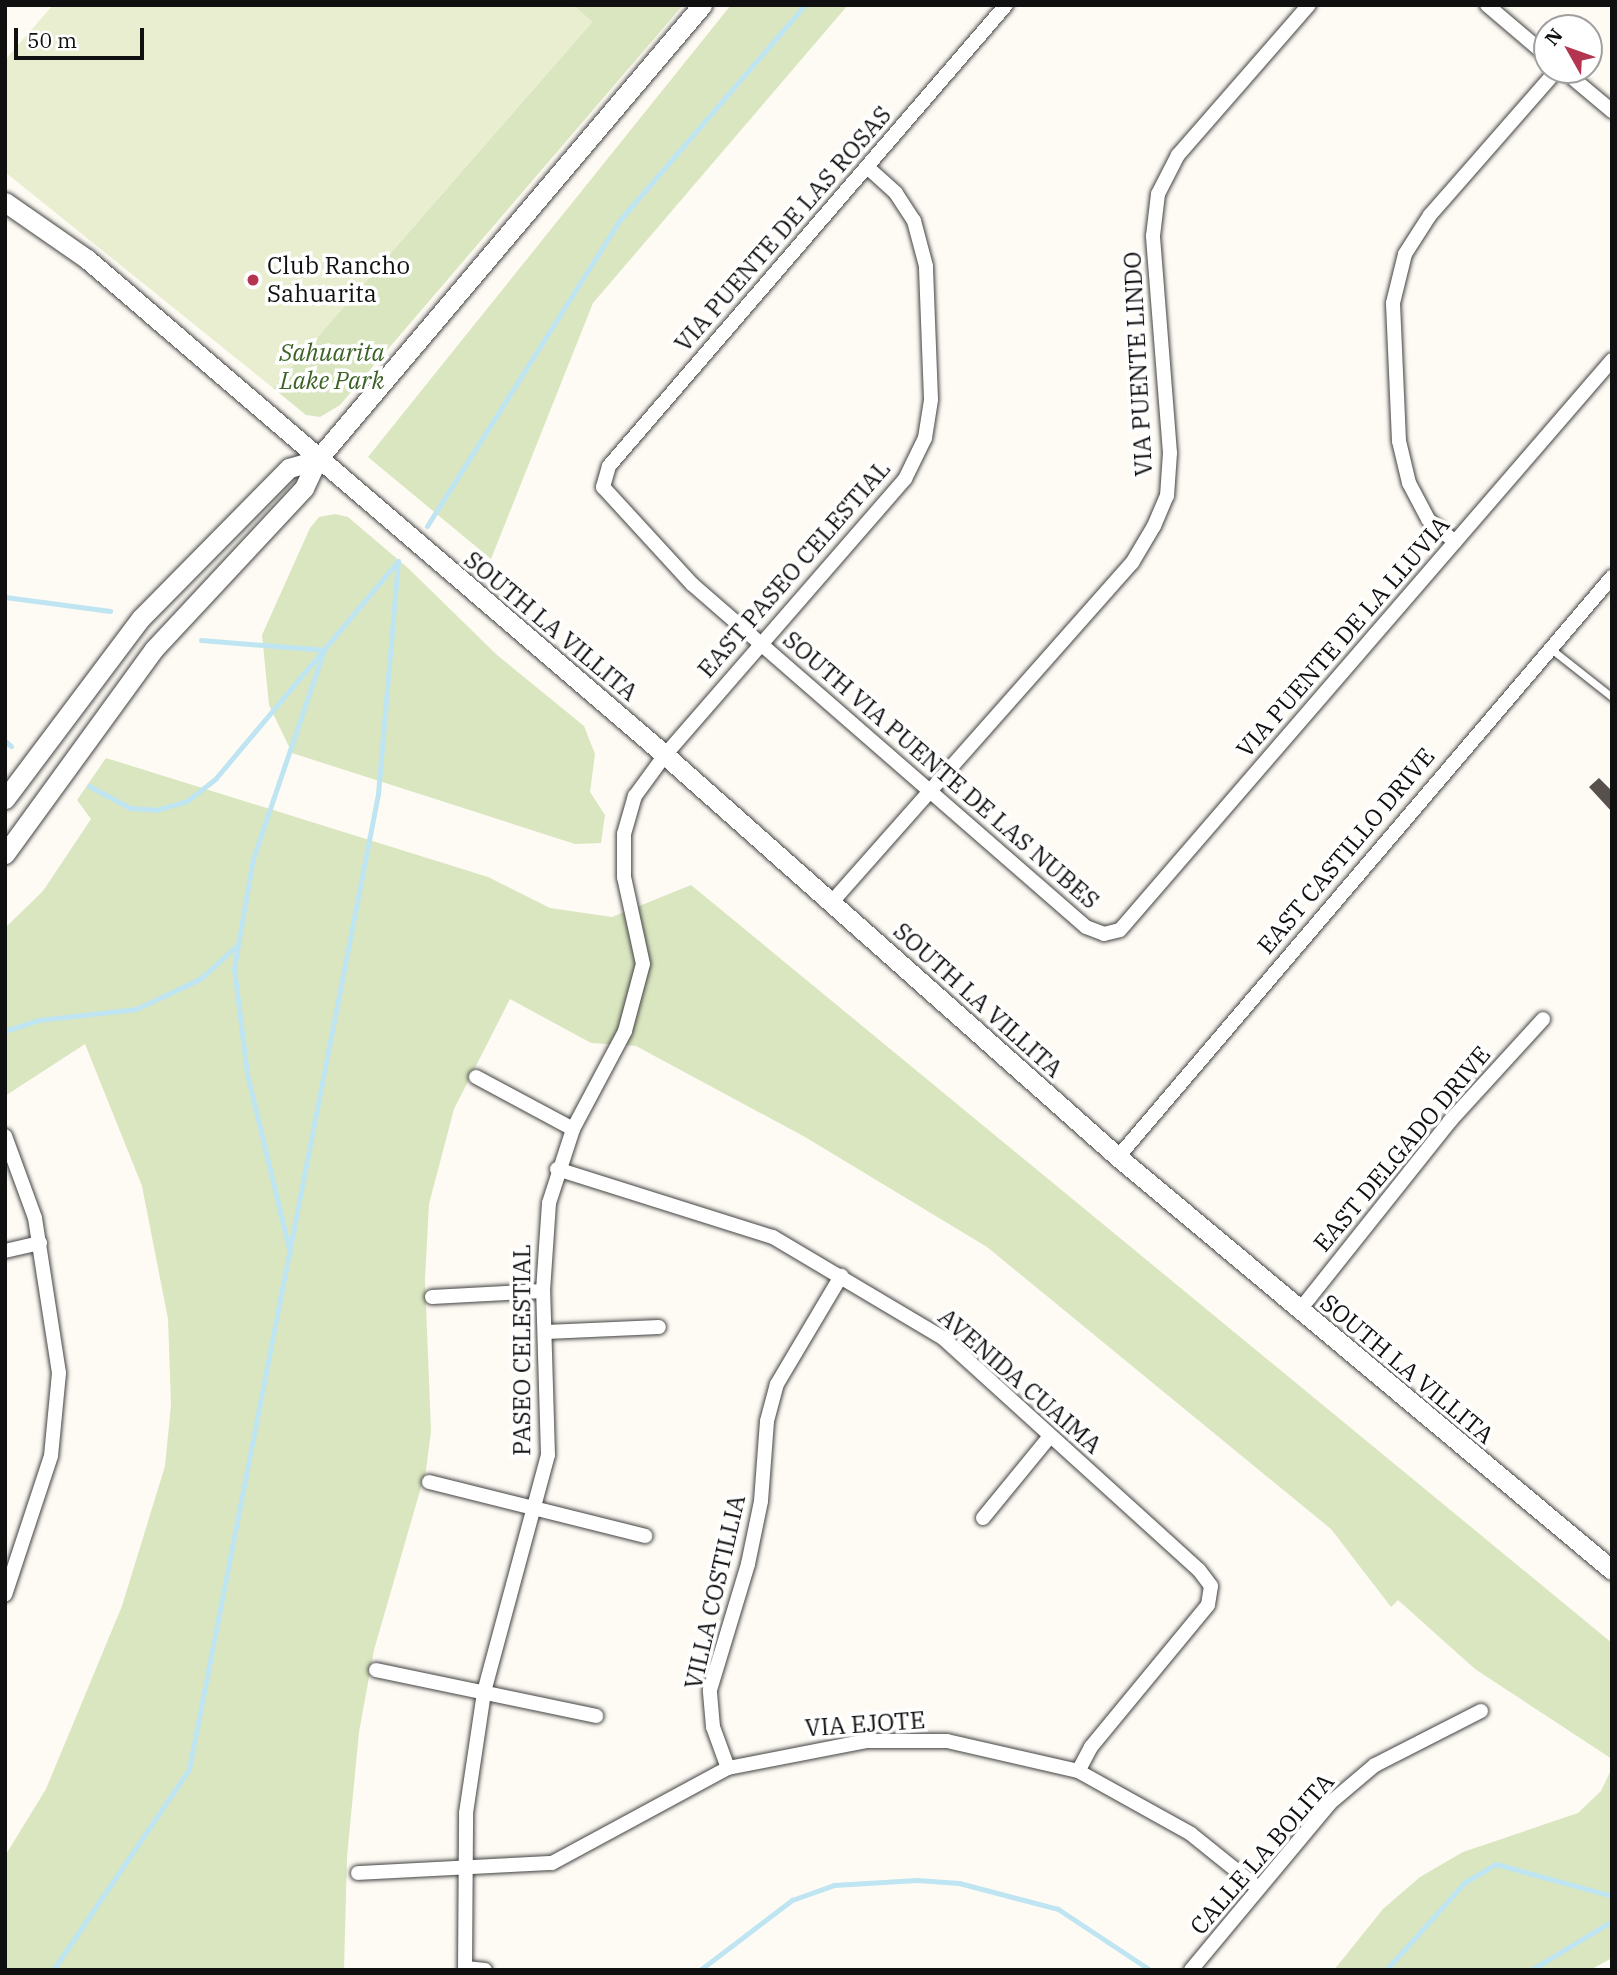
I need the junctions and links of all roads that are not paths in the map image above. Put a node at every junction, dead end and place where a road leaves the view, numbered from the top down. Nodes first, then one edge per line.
1 (702, 5) edge
2 (1006, 5) edge
3 (1309, 5) edge
4 (1487, 5) edge
5 (1533, 44) edge
6 (1545, 84) edge
7 (1580, 84) edge
8 (1612, 111) edge
9 (867, 167) junction
10 (5, 202) edge
11 (1612, 360) edge
12 (317, 460) junction
13 (603, 487) joint
14 (1455, 542) junction
15 (1612, 577) edge
16 (761, 644) junction
17 (1550, 648) junction
18 (1612, 697) edge
19 (665, 755) junction
20 (929, 791) junction
21 (5, 799) edge
22 (5, 854) edge
23 (831, 903) junction
24 (1104, 934) joint
25 (1543, 1018) dead end
26 (476, 1077) dead end
27 (573, 1129) junction
28 (5, 1136) edge
29 (1118, 1157) junction
30 (557, 1168) junction
31 (40, 1243) junction
32 (5, 1251) edge
33 (841, 1276) junction
34 (543, 1292) junction
35 (432, 1297) dead end
36 (1299, 1311) junction
37 (659, 1328) dead end
38 (546, 1332) junction
39 (1050, 1436) junction
40 (429, 1482) dead end
41 (535, 1510) junction
42 (983, 1518) dead end
43 (645, 1535) dead end
44 (1612, 1570) edge
45 (5, 1595) edge
46 (376, 1670) dead end
47 (484, 1692) junction
48 (1481, 1712) dead end
49 (596, 1716) dead end
50 (728, 1768) junction
51 (1078, 1771) junction
52 (465, 1872) junction
53 (358, 1873) dead end
54 (1257, 1887) junction
55 (466, 1969) edge
56 (485, 1970) edge
57 (1191, 1970) edge

1 - 12 street
2 - 9 street, VIA PUENTE DE LAS ROSAS
3 - 20 street, VIA PUENTE LINDO
4 - 5 street
6 - 14 street
7 - 8 street
9 - 13 street, VIA PUENTE DE LAS ROSAS
9 - 16 street, EAST PASEO CELESTIAL
10 - 12 street, SOUTH LA VILLITA
11 - 14 street, VIA PUENTE DE LA LLUVIA
12 - 19 street, SOUTH LA VILLITA
12 - 21 street
12 - 22 street
13 - 16 street, SOUTH VIA PUENTE DE LAS NUBES
14 - 24 street, VIA PUENTE DE LA LLUVIA
15 - 17 street, EAST CASTILLO DRIVE
16 - 19 street, EAST PASEO CELESTIAL
16 - 20 street, SOUTH VIA PUENTE DE LAS NUBES
17 - 18 lane
17 - 29 street, EAST CASTILLO DRIVE
19 - 23 street, SOUTH LA VILLITA
19 - 27 street, PASEO CELESTIAL
20 - 23 street, VIA PUENTE LINDO
20 - 24 street, SOUTH VIA PUENTE DE LAS NUBES
23 - 29 street, SOUTH LA VILLITA
25 - 36 street, EAST DELGADO DRIVE
26 - 27 street
27 - 30 street, PASEO CELESTIAL
28 - 31 street
29 - 36 street, SOUTH LA VILLITA
30 - 33 street, AVENIDA CUAIMA
30 - 34 street, PASEO CELESTIAL
31 - 32 street
31 - 45 street
33 - 39 street, AVENIDA CUAIMA
33 - 50 street, VILLA COSTILLIA
34 - 35 street
34 - 38 street, PASEO CELESTIAL
36 - 44 street, SOUTH LA VILLITA
37 - 38 street
38 - 41 street, PASEO CELESTIAL
39 - 42 street
39 - 51 street, AVENIDA CUAIMA
40 - 41 street
41 - 43 street
41 - 47 street, PASEO CELESTIAL
46 - 47 street
47 - 49 street
47 - 52 street, PASEO CELESTIAL
48 - 54 street, CALLE LA BOLITA
50 - 51 street, VIA EJOTE
50 - 52 street, VIA EJOTE
51 - 54 street, VIA EJOTE
52 - 53 street, VIA EJOTE
52 - 55 street, PASEO CELESTIAL
54 - 57 street, CALLE LA BOLITA
55 - 56 street

